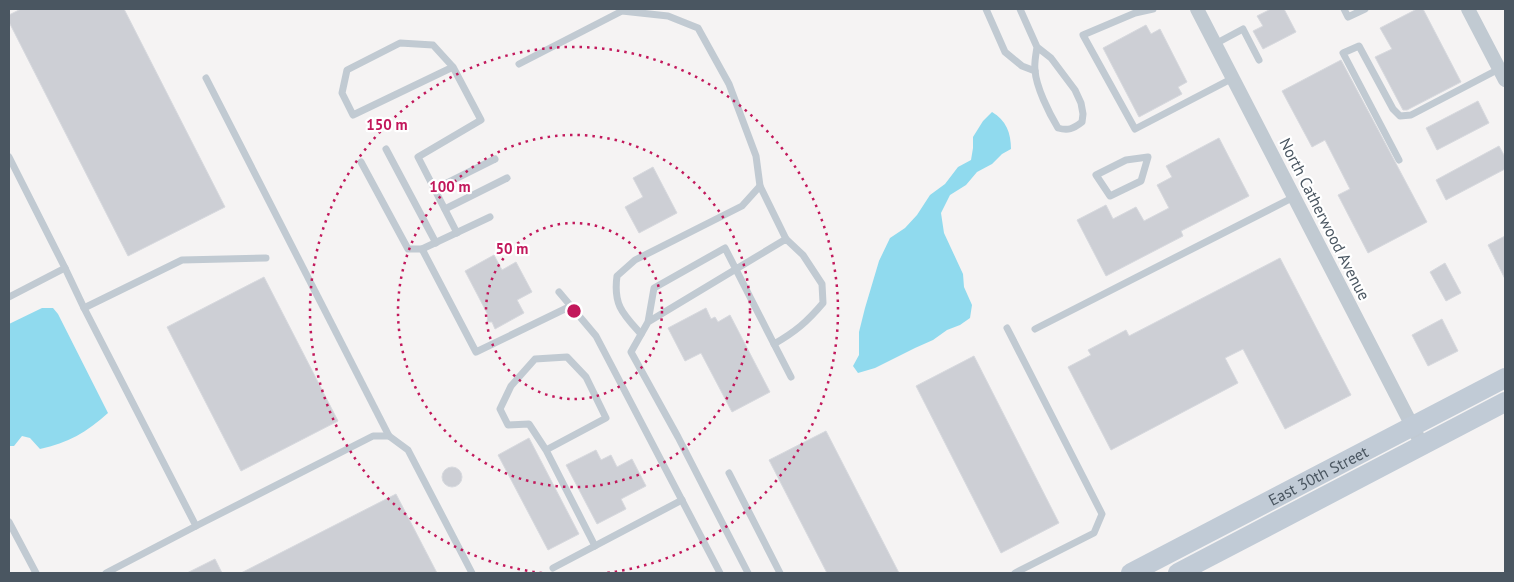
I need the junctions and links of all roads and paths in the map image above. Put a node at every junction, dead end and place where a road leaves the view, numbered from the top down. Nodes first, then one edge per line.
1 (986, 9) edge
2 (1020, 9) edge
3 (1153, 9) edge
4 (1197, 9) edge
5 (1344, 9) edge
6 (1365, 9) edge
7 (1468, 9) edge
8 (1215, 44) junction
9 (1037, 47) junction
10 (1258, 60) dead end
11 (519, 64) dead end
12 (454, 67) junction
13 (1035, 71) junction
14 (1502, 75) edge
15 (206, 78) dead end
16 (1232, 78) junction
17 (386, 149) dead end
18 (9, 157) edge
19 (1148, 157) joint
20 (495, 159) dead end
21 (1399, 160) dead end
22 (361, 162) dead end
23 (507, 178) dead end
24 (760, 186) junction
25 (435, 190) junction
26 (1294, 197) junction
27 (445, 209) junction
28 (490, 217) dead end
29 (457, 233) junction
30 (786, 239) junction
31 (436, 243) junction
32 (422, 249) junction
33 (266, 258) dead end
34 (65, 268) junction
35 (735, 269) junction
36 (559, 292) dead end
37 (9, 297) edge
38 (571, 306) junction
39 (84, 308) junction
40 (648, 322) junction
41 (1007, 328) dead end
42 (1035, 329) dead end
43 (641, 334) junction
44 (774, 344) junction
45 (791, 376) dead end
46 (1505, 378) edge
47 (1505, 402) edge
48 (1412, 427) junction
49 (389, 436) junction
50 (1422, 445) junction
51 (546, 450) junction
52 (729, 473) dead end
53 (682, 500) junction
54 (9, 522) edge
55 (196, 526) junction
56 (594, 546) junction
57 (553, 568) dead end
58 (36, 573) edge
59 (106, 573) edge
60 (472, 573) edge
61 (720, 573) edge
62 (748, 573) edge
63 (780, 573) edge
64 (1015, 573) edge
65 (1131, 573) edge
66 (1178, 573) edge

1 - 13 lane
2 - 9 lane
3 - 16 lane
4 - 8 street, North Catherwood Avenue
5 - 6 lane
7 - 14 street
8 - 10 lane
8 - 16 street, North Catherwood Avenue
9 - 13 lane
9 - 13 lane
11 - 24 lane
12 - 12 lane
12 - 25 lane
14 - 21 lane
15 - 49 lane
16 - 26 street, North Catherwood Avenue
17 - 31 lane
18 - 34 lane
19 - 19 lane
20 - 25 lane
22 - 32 lane
23 - 27 lane
24 - 30 lane
24 - 43 lane
25 - 27 lane
26 - 42 lane
26 - 48 street, North Catherwood Avenue
27 - 29 lane
28 - 29 lane
29 - 31 lane
30 - 35 lane
30 - 44 lane
31 - 32 lane
32 - 38 lane
33 - 39 lane
34 - 37 lane
34 - 39 lane
35 - 40 lane
35 - 40 lane
35 - 44 lane
36 - 38 lane
38 - 53 lane
39 - 55 lane
40 - 43 lane
41 - 64 lane
43 - 62 lane
44 - 45 lane
46 - 48 main road, East 30th Street
47 - 50 main road, East 30th Street
48 - 50 street, North Catherwood Avenue
48 - 65 main road, East 30th Street
49 - 55 lane
49 - 60 lane
50 - 66 main road, East 30th Street
51 - 51 lane
51 - 56 lane
52 - 63 lane
53 - 56 lane
53 - 61 lane
54 - 58 lane
55 - 59 lane
56 - 57 lane

